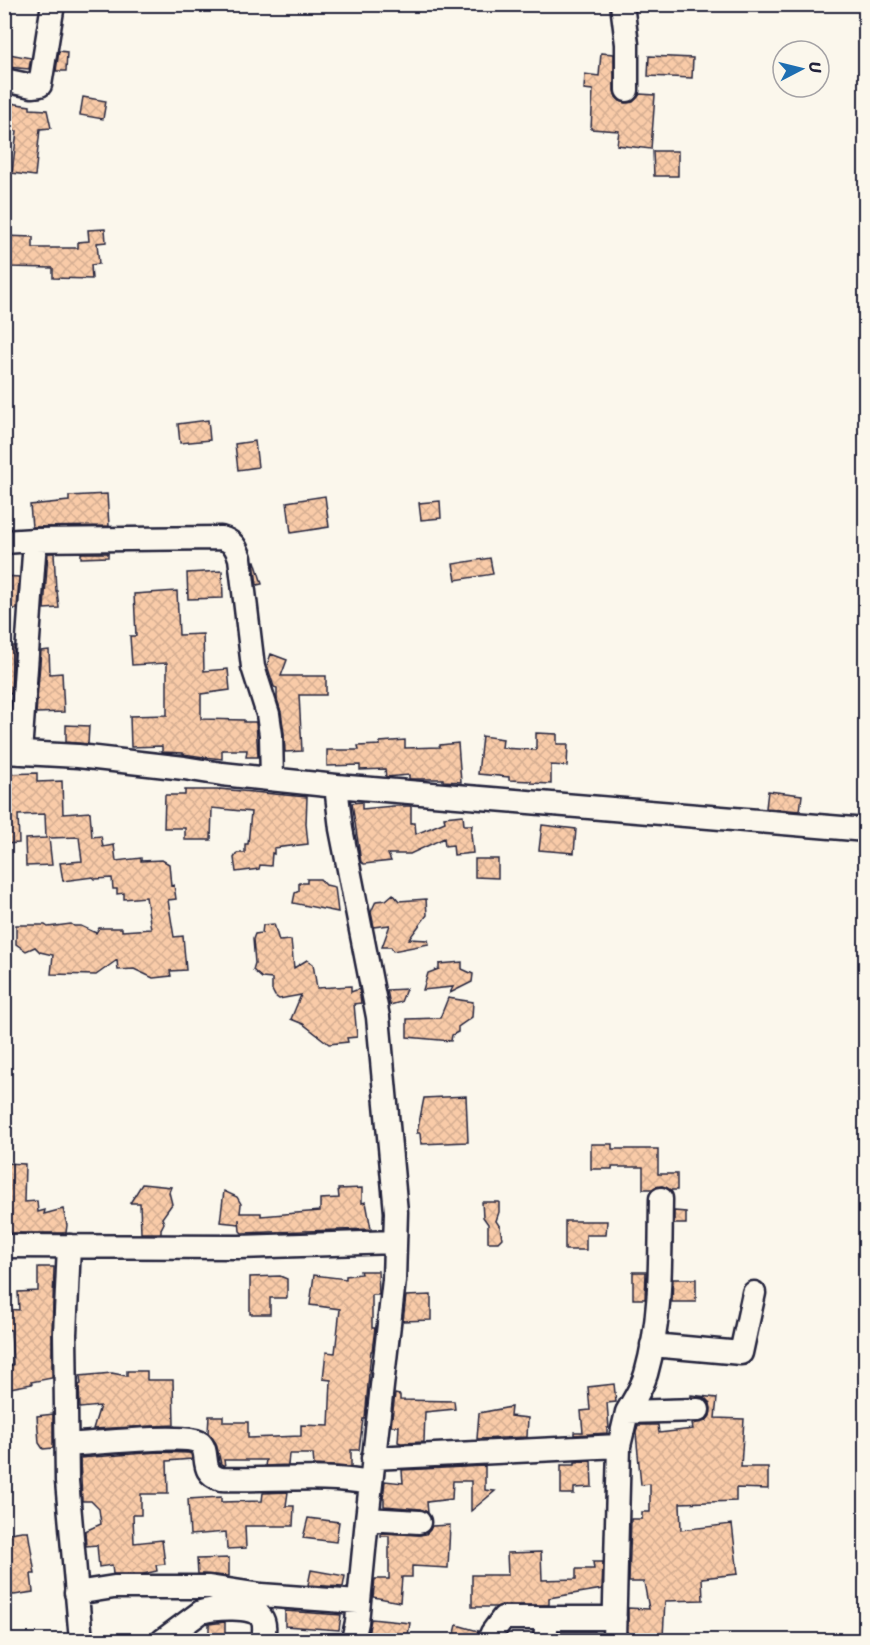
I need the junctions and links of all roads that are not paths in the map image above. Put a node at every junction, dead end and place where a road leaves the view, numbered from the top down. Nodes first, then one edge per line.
1 (53, 4) edge
2 (622, 4) edge
3 (4, 80) edge
4 (627, 90) dead end
5 (35, 540) junction
6 (4, 542) edge
7 (12, 752) edge
8 (273, 779) junction
9 (336, 786) junction
10 (866, 830) edge
11 (661, 1198) dead end
12 (395, 1242) junction
13 (4, 1246) edge
14 (69, 1246) junction
15 (754, 1293) dead end
16 (652, 1345) junction
17 (698, 1410) dead end
18 (627, 1412) junction
19 (67, 1445) junction
20 (619, 1446) junction
21 (374, 1458) junction
22 (371, 1483) junction
23 (367, 1519) junction
24 (418, 1522) dead end
25 (76, 1593) junction
26 (358, 1602) junction
27 (547, 1618) junction
28 (615, 1629) edge
29 (81, 1641) edge
30 (164, 1641) edge
31 (263, 1641) edge
32 (353, 1641) edge
33 (489, 1641) edge
34 (546, 1641) edge

1 - 3 street
2 - 4 street
5 - 6 street
5 - 7 street
5 - 8 street
7 - 8 street
8 - 9 street
9 - 10 street
9 - 12 street
11 - 16 street
12 - 14 street
12 - 21 street
13 - 14 street
14 - 19 street
15 - 16 street
16 - 18 street
17 - 18 street
18 - 20 street
19 - 22 street
19 - 25 street
20 - 21 street
20 - 28 street
21 - 22 street
22 - 23 street
23 - 24 street
23 - 26 street
25 - 26 street
25 - 29 street
26 - 32 street
27 - 28 street
27 - 33 street
27 - 34 street
30 - 31 street

